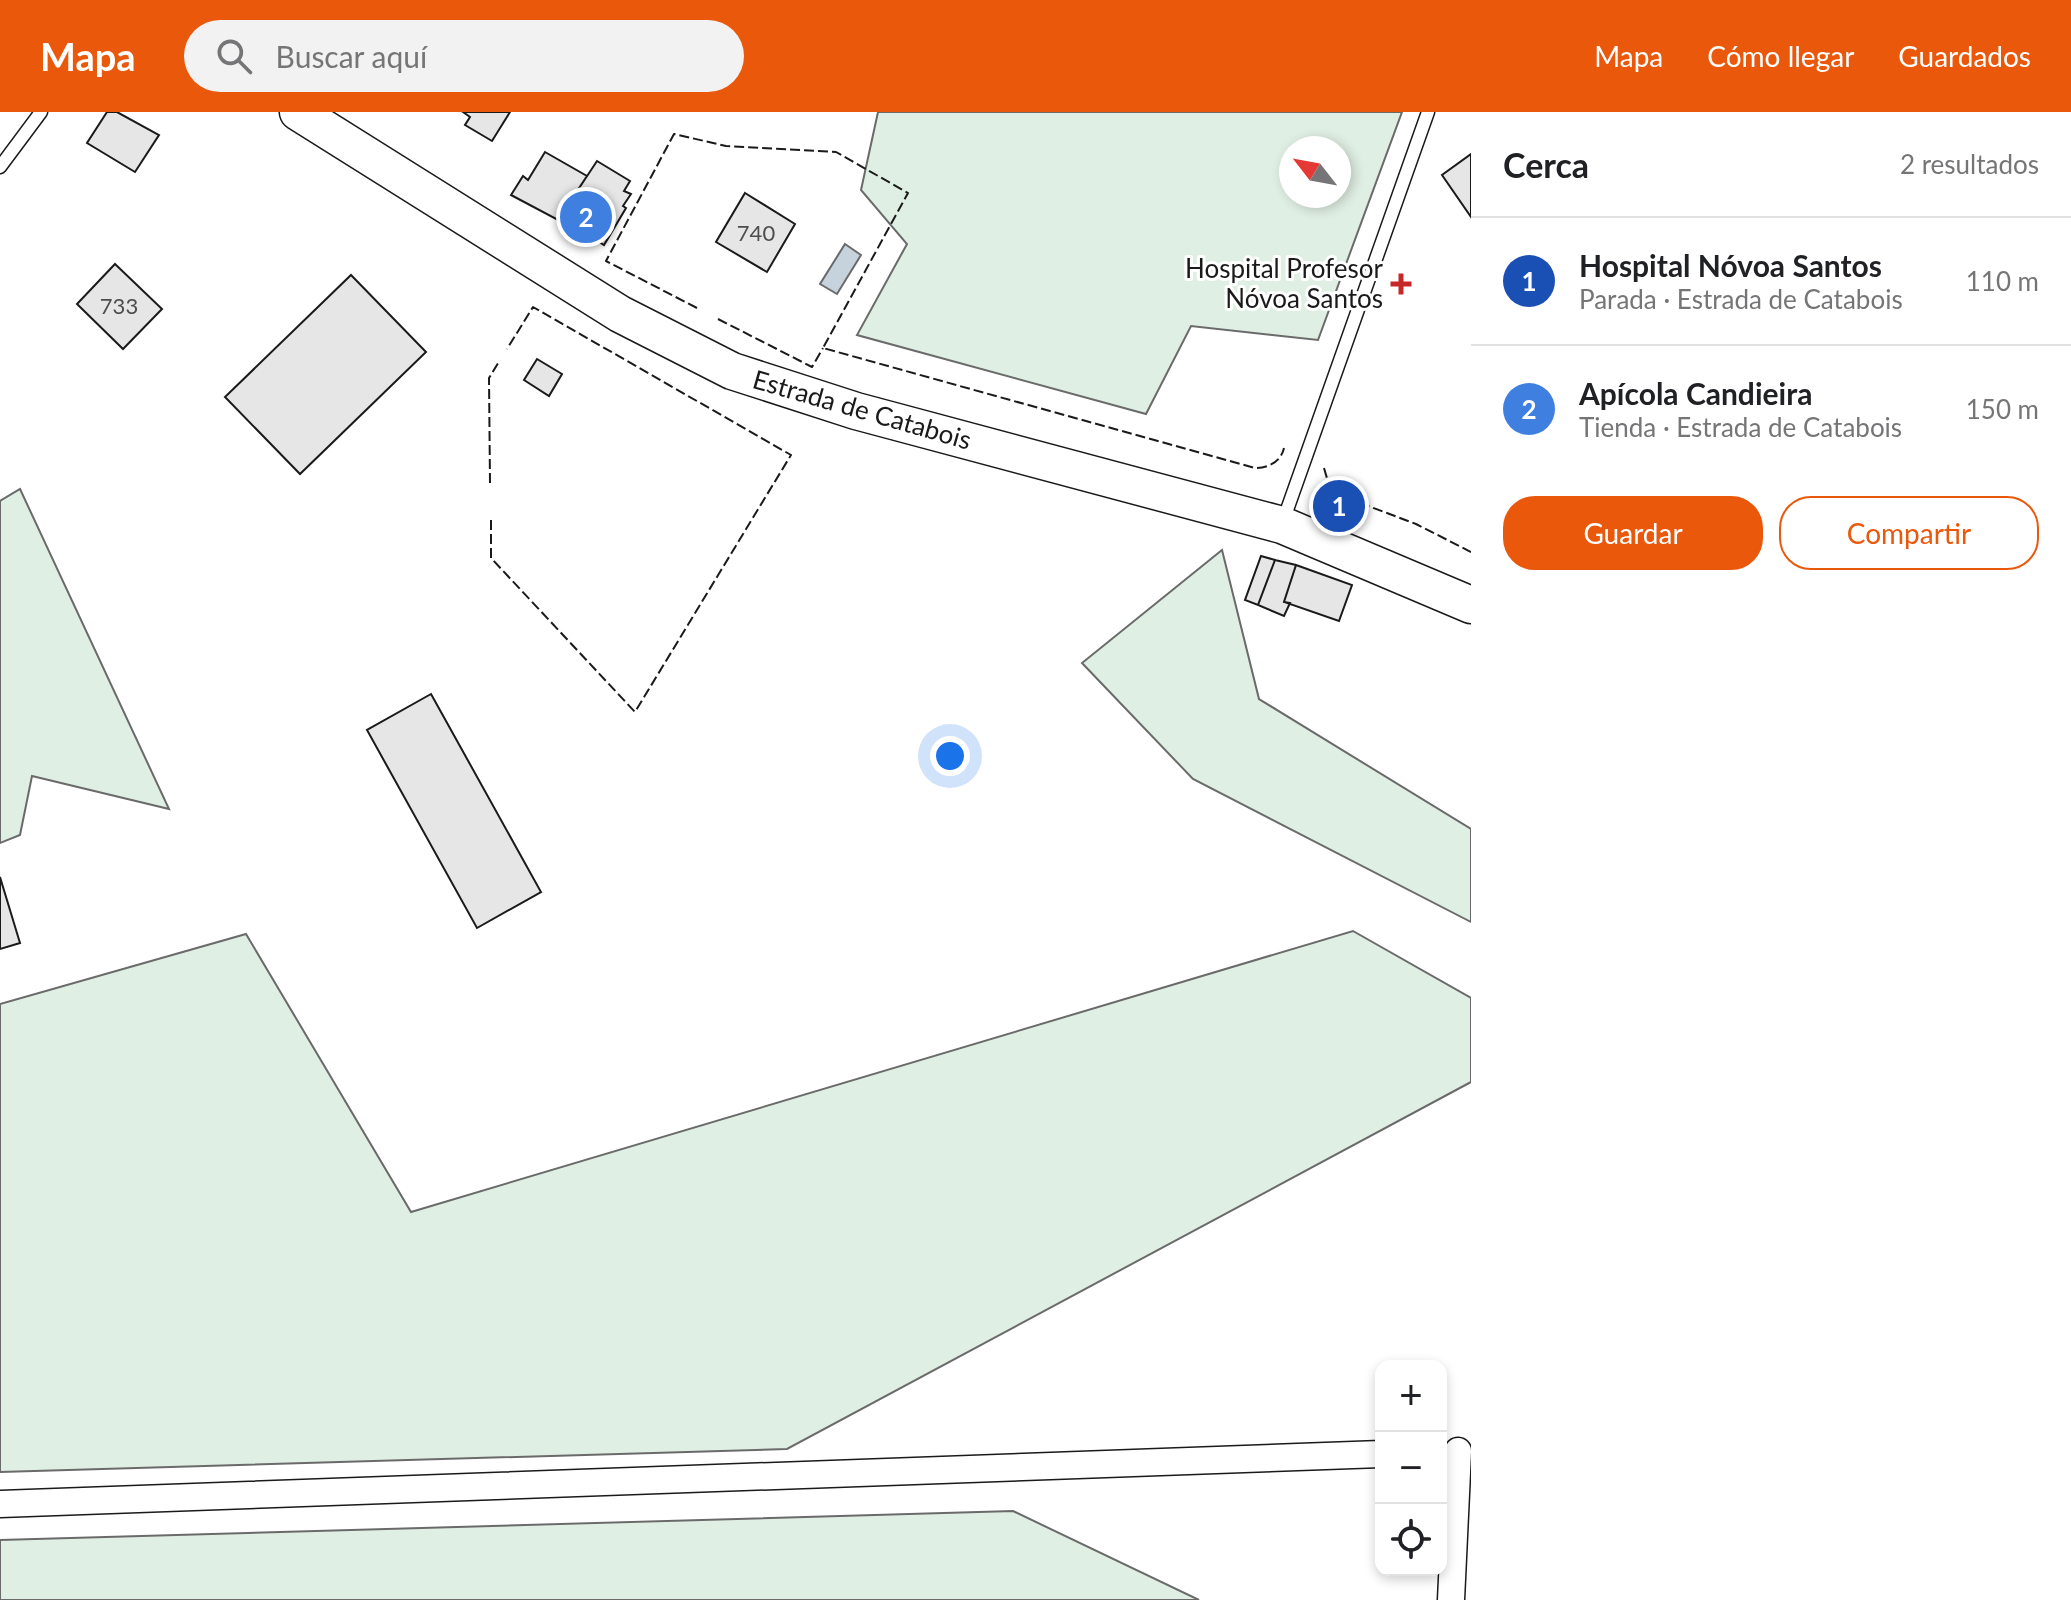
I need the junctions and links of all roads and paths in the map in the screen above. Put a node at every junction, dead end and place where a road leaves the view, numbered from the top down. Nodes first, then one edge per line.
1 (41, 112) edge
2 (1428, 112) edge
3 (316, 118) edge
4 (0, 167) edge
5 (1282, 525) junction
6 (1471, 605) edge
7 (1457, 1449) edge
8 (1375, 1454) edge
9 (0, 1504) edge
10 (1451, 1600) edge

1 - 4 lane
2 - 5 lane
3 - 5 main road, Estrada de Catabois
5 - 6 main road, Estrada de Catabois
7 - 10 street
8 - 9 street

